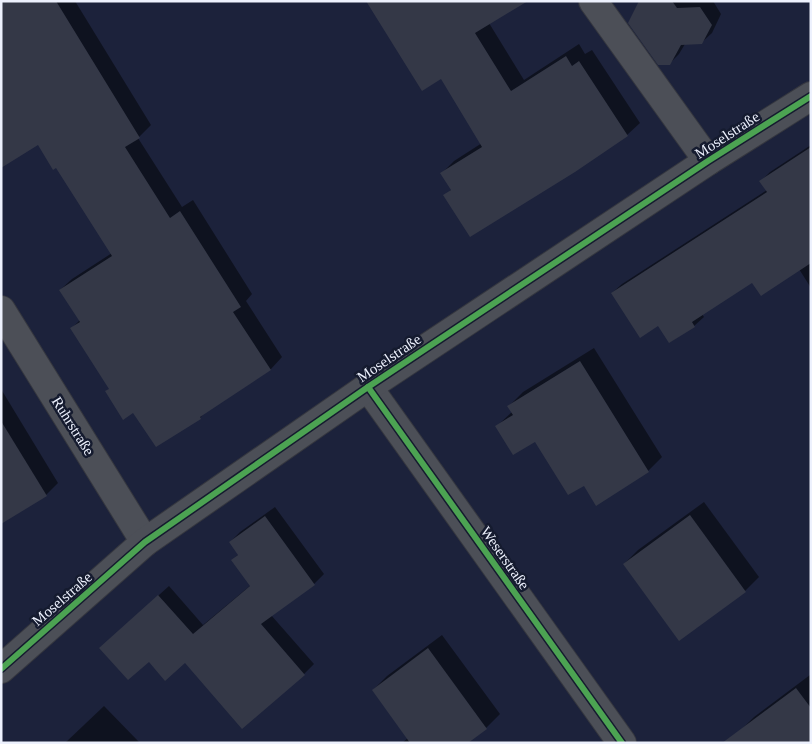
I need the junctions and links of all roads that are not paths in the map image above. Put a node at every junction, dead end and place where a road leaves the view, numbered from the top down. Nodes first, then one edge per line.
1 (593, 1) edge
2 (811, 96) edge
3 (708, 162) junction
4 (1, 310) edge
5 (368, 386) junction
6 (145, 542) junction
7 (1, 669) edge
8 (622, 743) edge

1 - 3 street
2 - 3 street, Moselstraße
3 - 5 street, Moselstraße
4 - 6 street, Ruhrstraße
5 - 6 street, Moselstraße
5 - 8 street, Weserstraße
6 - 7 street, Moselstraße

